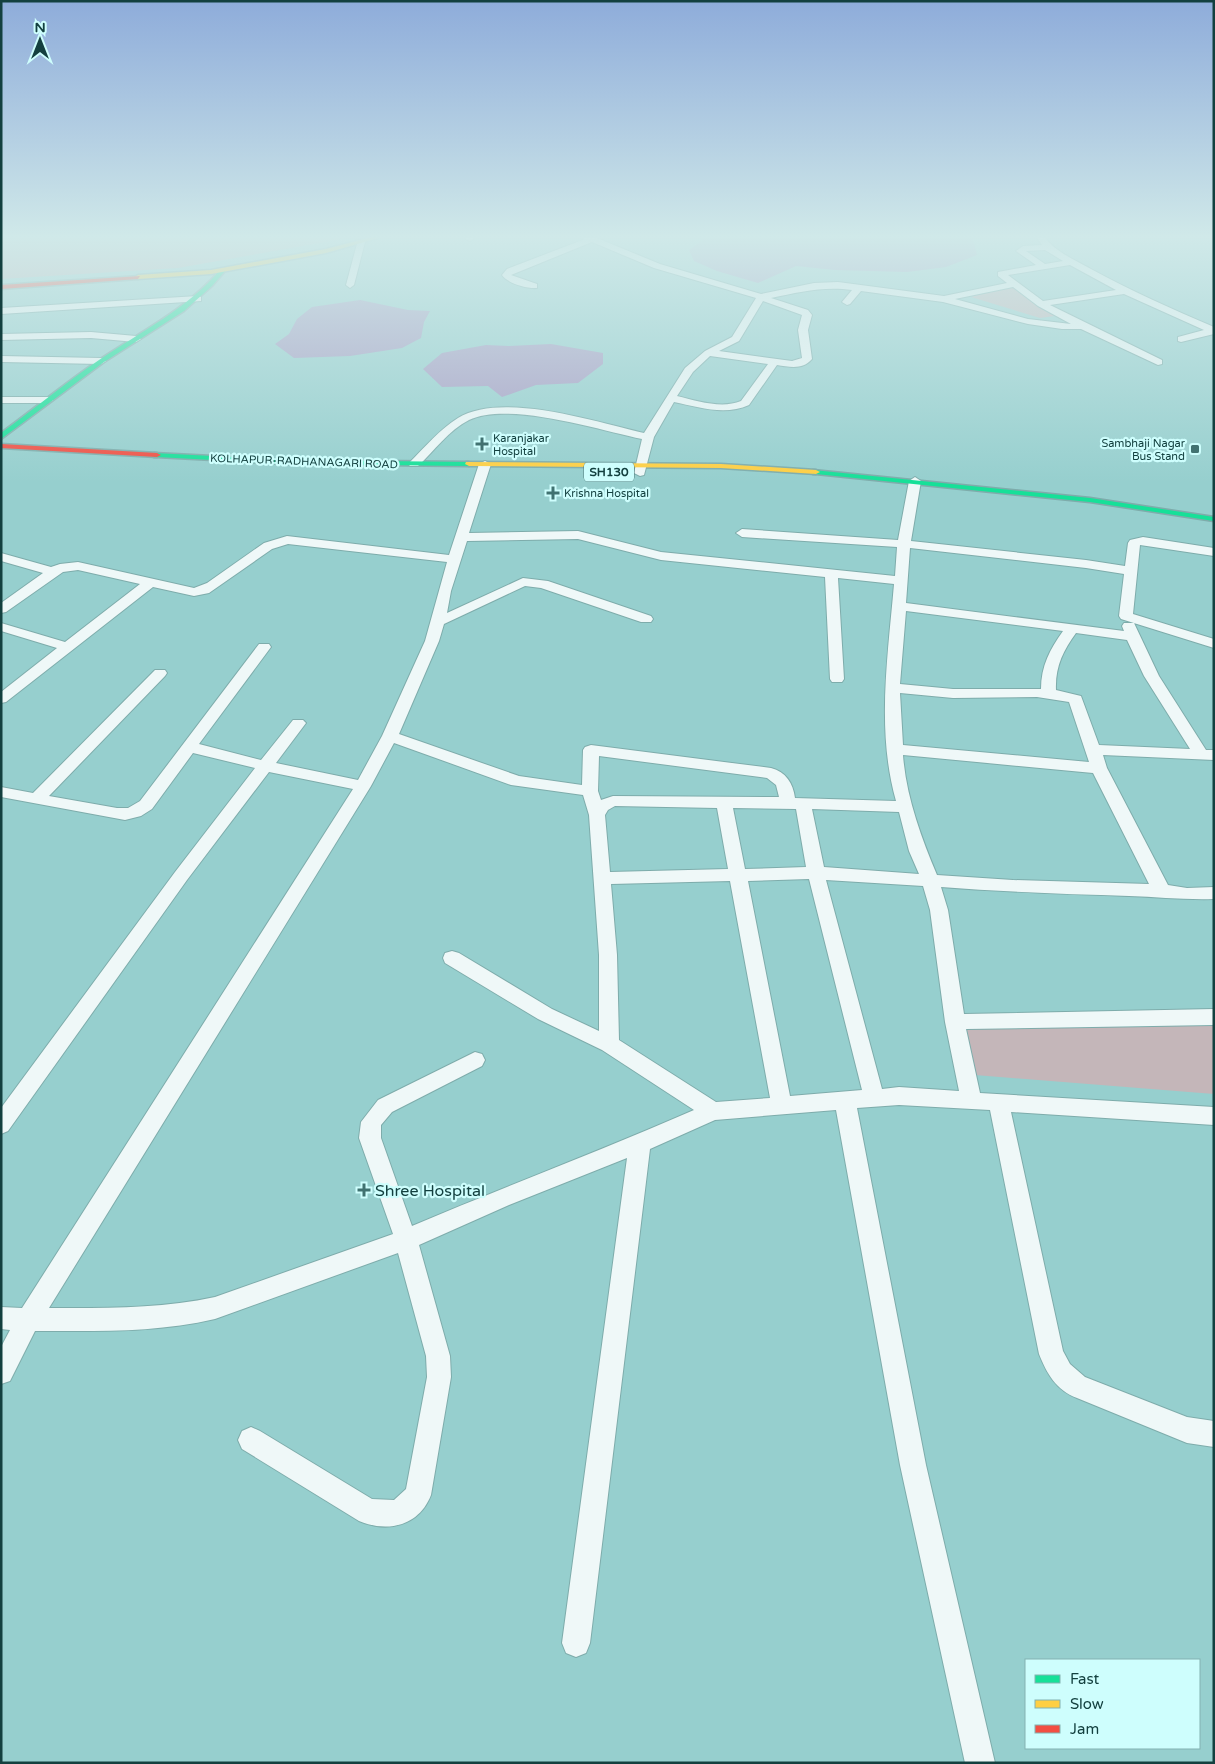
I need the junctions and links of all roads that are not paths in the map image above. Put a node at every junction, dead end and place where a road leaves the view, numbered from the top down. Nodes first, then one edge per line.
1 (168, 318) edge
2 (748, 318) edge
3 (806, 318) edge
4 (1012, 318) edge
5 (1068, 318) edge
6 (1185, 318) edge
7 (1084, 327) junction
8 (1213, 329) edge
9 (1, 337) edge
10 (136, 339) junction
11 (1182, 339) dead end
12 (708, 353) junction
13 (1, 359) edge
14 (101, 361) junction
15 (774, 362) junction
16 (1158, 362) dead end
17 (672, 398) junction
18 (1, 400) edge
19 (48, 400) junction
20 (1, 425) edge
21 (17, 425) junction
22 (1, 437) edge
23 (648, 438) junction
24 (1, 446) edge
25 (1, 454) edge
26 (414, 464) junction
27 (484, 467) junction
28 (640, 469) junction
29 (915, 485) junction
30 (1214, 519) edge
31 (1214, 526) edge
32 (742, 533) dead end
33 (462, 537) junction
34 (904, 544) junction
35 (1214, 552) edge
36 (1, 557) edge
37 (455, 559) junction
38 (1129, 571) junction
39 (53, 572) junction
40 (830, 574) junction
41 (901, 582) junction
42 (149, 583) junction
43 (899, 606) junction
44 (1, 609) edge
45 (1126, 616) junction
46 (646, 619) dead end
47 (438, 622) junction
48 (1, 627) edge
49 (1073, 628) junction
50 (1132, 636) junction
51 (1214, 644) edge
52 (67, 647) junction
53 (264, 647) dead end
54 (160, 673) dead end
55 (837, 679) dead end
56 (893, 688) junction
57 (1049, 694) junction
58 (1, 700) edge
59 (298, 723) dead end
60 (390, 736) junction
61 (190, 746) junction
62 (895, 749) junction
63 (1093, 750) junction
64 (1208, 755) edge
65 (265, 766) junction
66 (1099, 768) junction
67 (363, 786) junction
68 (590, 791) junction
69 (1, 792) edge
70 (36, 799) junction
71 (724, 802) junction
72 (796, 803) junction
73 (905, 807) junction
74 (597, 815) junction
75 (816, 873) junction
76 (737, 875) junction
77 (603, 878) junction
78 (931, 882) junction
79 (1162, 891) junction
80 (1214, 893) edge
81 (452, 958) dead end
82 (1214, 1017) edge
83 (955, 1022) junction
84 (608, 1044) junction
85 (475, 1060) dead end
86 (874, 1098) junction
87 (971, 1100) junction
88 (846, 1101) junction
89 (999, 1102) junction
90 (782, 1106) junction
91 (713, 1111) junction
92 (1214, 1116) edge
93 (1, 1125) edge
94 (640, 1144) junction
95 (406, 1240) junction
96 (1, 1318) edge
97 (28, 1320) junction
98 (1, 1372) edge
99 (1214, 1434) edge
100 (251, 1440) dead end
101 (576, 1643) dead end
102 (980, 1763) edge

1 - 10 main road
2 - 12 street
3 - 15 street
4 - 7 street
5 - 7 street
6 - 8 street
7 - 16 street
8 - 11 street
9 - 10 street
10 - 14 main road
12 - 15 street
12 - 17 street
13 - 14 street
14 - 19 main road
15 - 17 street
17 - 23 street
18 - 19 street
19 - 21 main road
20 - 21 street
21 - 22 main road
23 - 26 street
23 - 28 street
24 - 26 main road, KOLHAPUR-RADHANAGARI ROAD
25 - 27 main road, SH130
26 - 27 main road, KOLHAPUR-RADHANAGARI ROAD
27 - 28 main road, SH130
27 - 28 main road, KOLHAPUR-RADHANAGARI ROAD / SH130
27 - 33 street
28 - 29 main road, SH130
29 - 30 main road, SH130
29 - 31 main road, SH130
29 - 34 street
32 - 34 street
33 - 37 street
33 - 40 street
34 - 38 street
34 - 41 street
35 - 38 street
36 - 39 street
37 - 42 street
37 - 47 street
38 - 45 street
39 - 42 street
39 - 44 street
40 - 41 street
40 - 55 street
41 - 43 street
42 - 52 street
43 - 49 street
43 - 56 street
45 - 50 street
45 - 51 street
46 - 47 street
47 - 60 street
48 - 52 street
49 - 50 street
49 - 57 street
50 - 64 street
52 - 58 street
53 - 61 street
54 - 70 street
56 - 57 street
56 - 62 street
57 - 63 street
59 - 65 street
60 - 67 street
60 - 68 street
61 - 65 street
61 - 70 street
62 - 66 street
62 - 73 street
63 - 64 street
63 - 66 street
65 - 67 street
65 - 93 street
66 - 79 street
67 - 97 street
68 - 72 street
68 - 74 street
69 - 70 street
71 - 72 street
71 - 74 street
71 - 76 street
72 - 73 street
72 - 75 street
73 - 78 street
74 - 77 street
75 - 76 street
75 - 78 street
75 - 86 street
76 - 77 street
76 - 90 street
77 - 84 street
78 - 79 street
78 - 83 street
79 - 80 street
81 - 84 street
82 - 83 street
83 - 87 street
84 - 91 street
85 - 95 street
86 - 87 street
86 - 88 street
87 - 89 street
88 - 90 street
88 - 102 street
89 - 92 street
89 - 99 street
90 - 91 street
91 - 94 street
94 - 95 street
94 - 101 street
95 - 97 street
95 - 100 street
96 - 97 street
97 - 98 street

